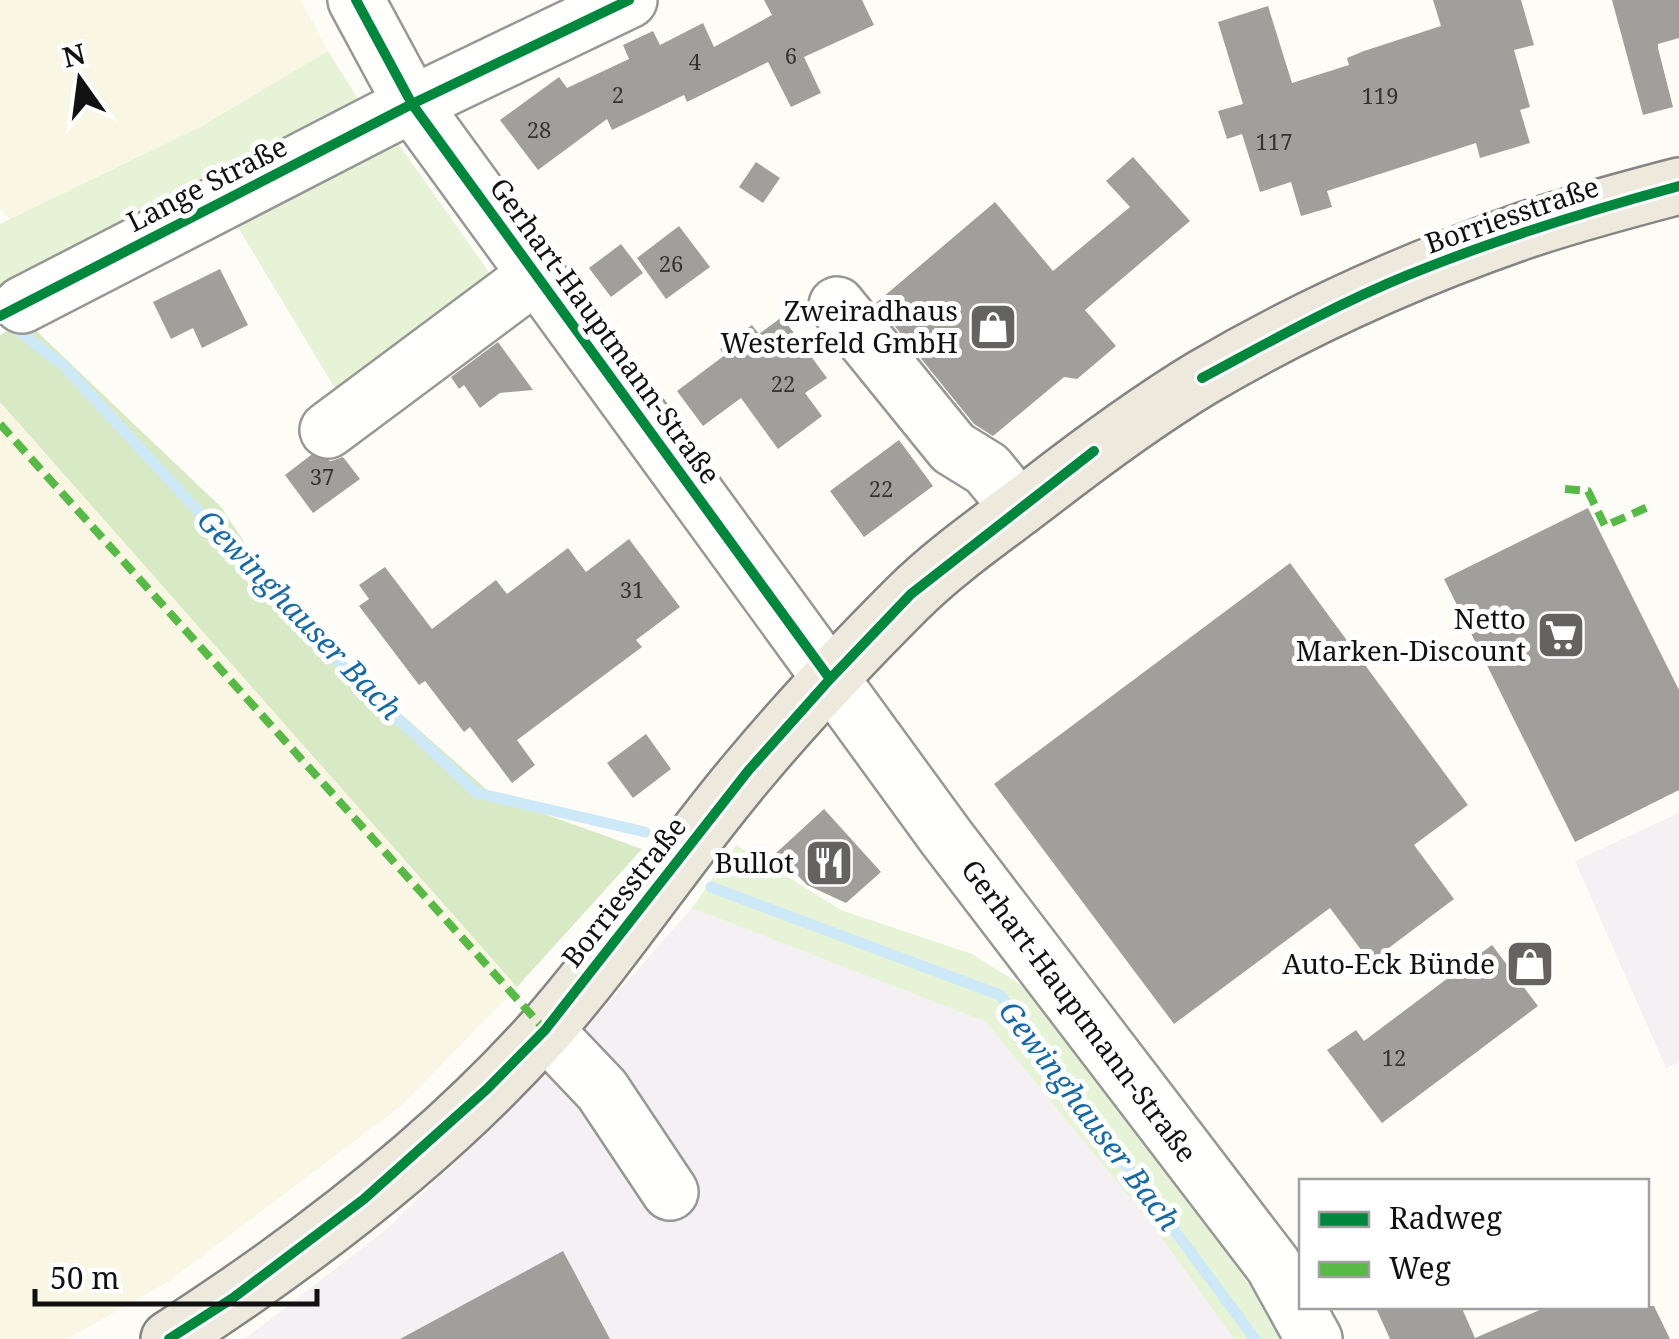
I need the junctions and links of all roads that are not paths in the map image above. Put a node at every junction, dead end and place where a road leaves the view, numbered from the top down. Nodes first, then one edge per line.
1 (356, 0) edge
2 (629, 0) edge
3 (412, 104) junction
4 (1679, 186) edge
5 (536, 275) junction
6 (837, 304) dead end
7 (22, 305) dead end
8 (328, 430) dead end
9 (1019, 508) junction
10 (830, 679) junction
11 (544, 1030) junction
12 (670, 1192) dead end
13 (169, 1339) edge
14 (1314, 1339) edge

1 - 3 street, Gerhart-Hauptmann-Straße
2 - 3 street, Lange Straße
3 - 5 street, Gerhart-Hauptmann-Straße
3 - 7 street, Lange Straße
4 - 9 main road, Borriesstraße
5 - 8 street
5 - 10 street, Gerhart-Hauptmann-Straße
6 - 9 street
9 - 10 main road, Borriesstraße
10 - 11 main road, Borriesstraße
10 - 14 street, Gerhart-Hauptmann-Straße
11 - 12 street
11 - 13 main road, Borriesstraße

